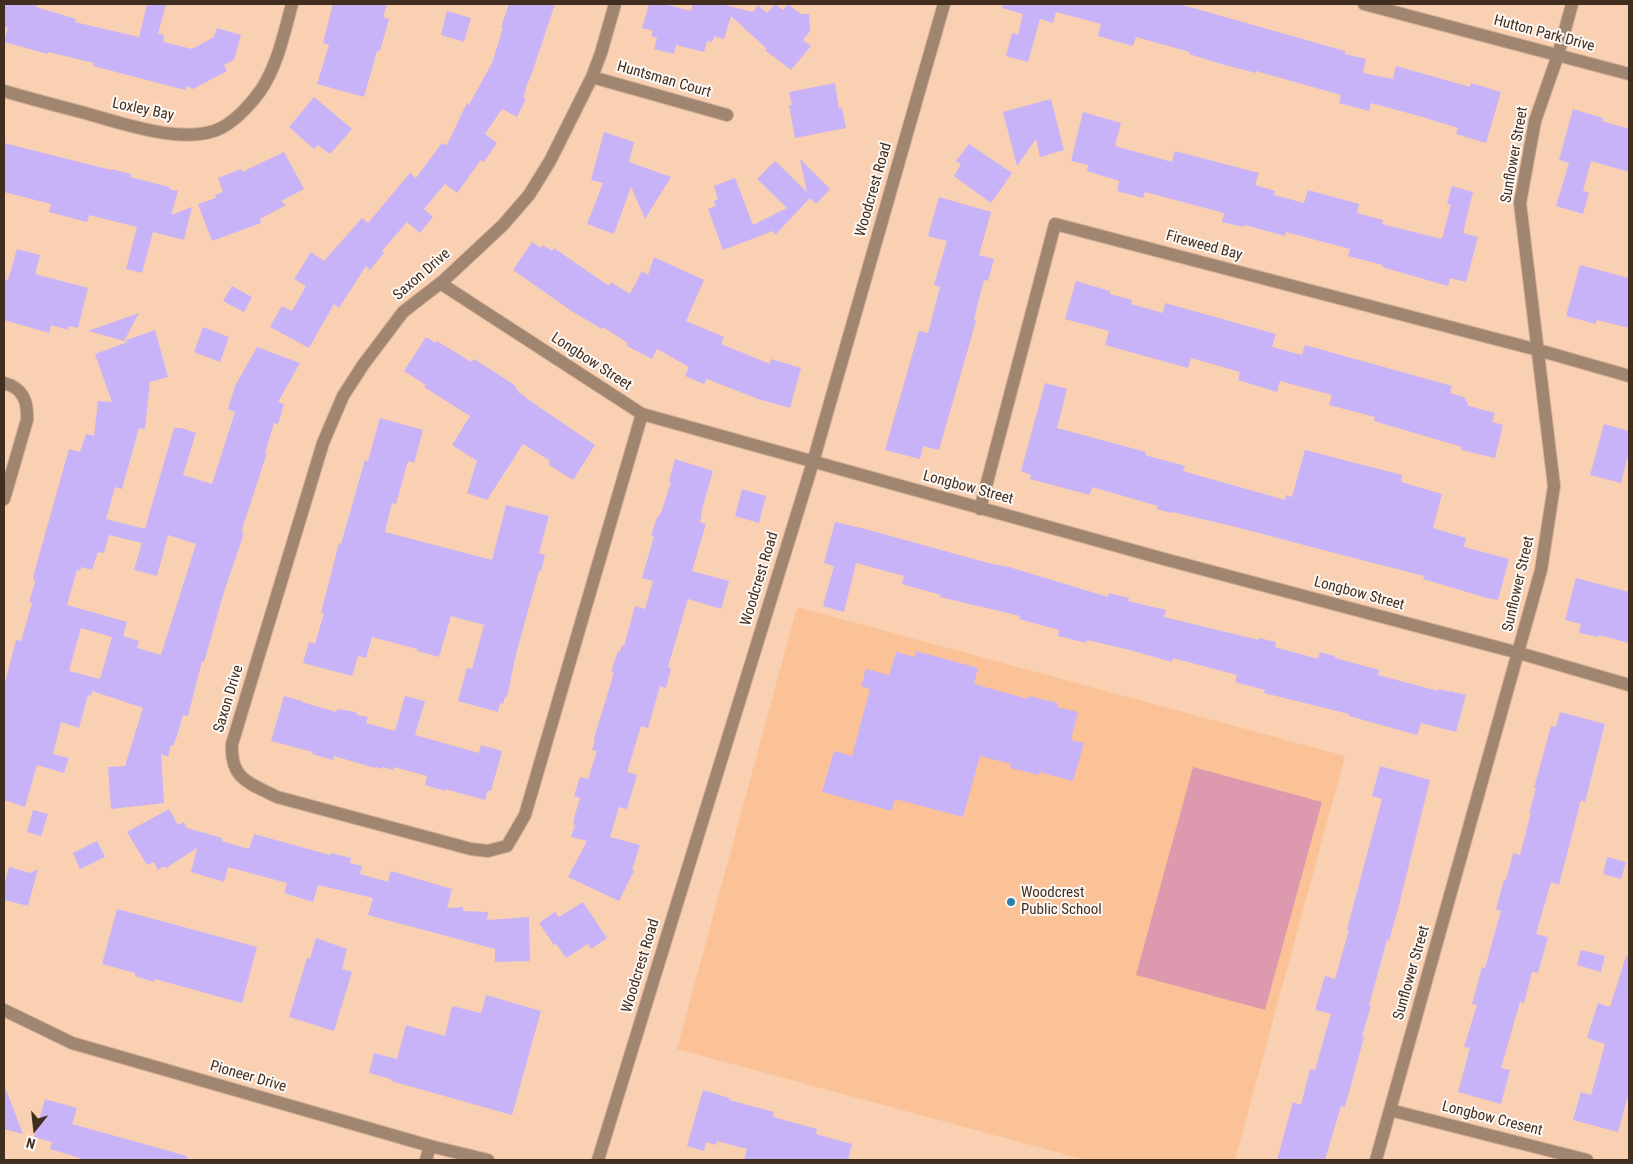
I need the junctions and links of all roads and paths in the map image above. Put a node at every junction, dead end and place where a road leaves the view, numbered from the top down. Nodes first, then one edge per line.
1 (292, 4) edge
2 (615, 4) edge
3 (944, 4) edge
4 (1364, 4) edge
5 (1572, 4) edge
6 (1558, 55) junction
7 (1629, 74) edge
8 (592, 77) junction
9 (4, 91) edge
10 (727, 115) dead end
11 (440, 283) junction
12 (1538, 350) junction
13 (1629, 376) edge
14 (4, 383) edge
15 (642, 414) junction
16 (813, 462) junction
17 (4, 499) edge
18 (980, 508) junction
19 (1519, 653) junction
20 (1629, 685) edge
21 (4, 1010) edge
22 (1390, 1110) junction
23 (430, 1146) junction
24 (426, 1160) edge
25 (488, 1160) edge
26 (598, 1160) edge
27 (1376, 1160) edge
28 (1587, 1160) edge

1 - 9 street, Loxley Bay
2 - 8 street, Saxon Drive
3 - 16 street, Woodcrest Road
4 - 6 street, Hutton Park Drive
5 - 6 street, Sunflower Street
6 - 7 street, Hutton Park Drive
6 - 12 street, Sunflower Street
8 - 10 street, Huntsman Court
8 - 11 street, Saxon Drive
11 - 15 street, Longbow Street
11 - 15 street, Saxon Drive
12 - 13 street, Fireweed Bay
12 - 18 street, Fireweed Bay
12 - 19 street, Sunflower Street
14 - 17 street
15 - 16 street, Longbow Street
16 - 18 street, Longbow Street
16 - 26 street, Woodcrest Road
18 - 19 street, Longbow Street
19 - 20 street
19 - 22 street, Sunflower Street
21 - 23 street, Pioneer Drive
22 - 27 street, Sunflower Street
22 - 28 street, Longbow Cresent
23 - 24 street
23 - 25 street, Pioneer Drive

